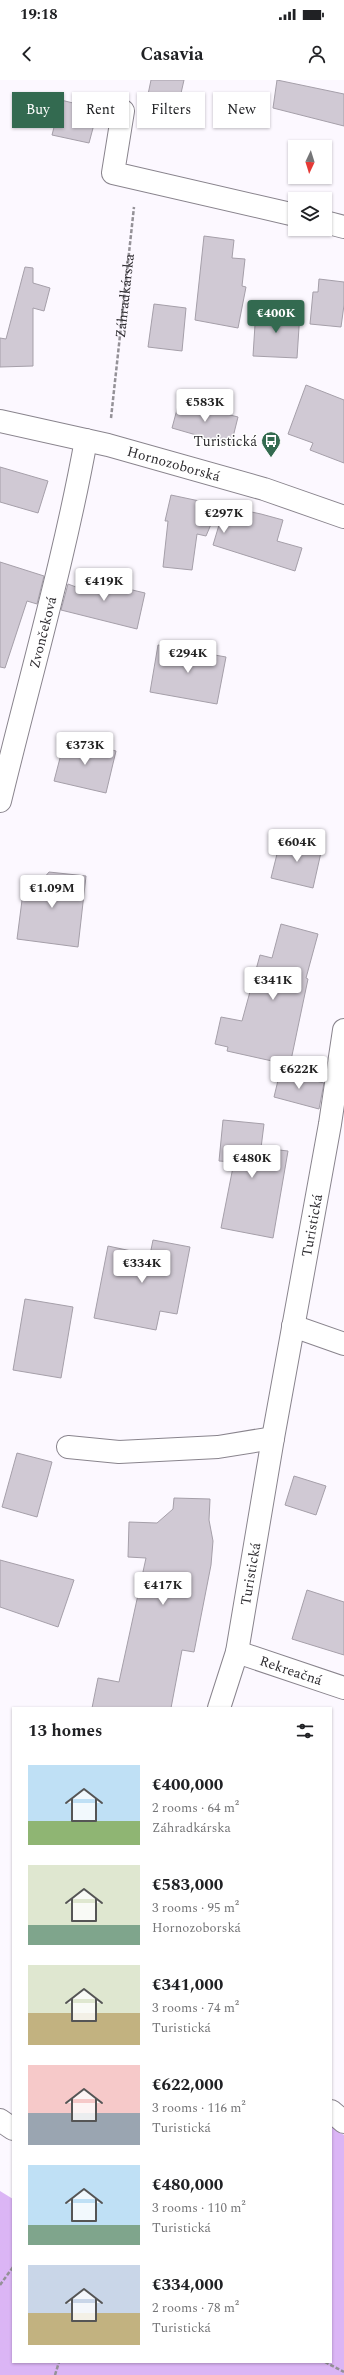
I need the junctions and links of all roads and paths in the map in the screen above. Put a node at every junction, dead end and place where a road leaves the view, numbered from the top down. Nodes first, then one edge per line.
1 (120, 128) edge
2 (137, 178) junction
3 (288, 213) edge
4 (332, 224) edge
5 (344, 227) edge
6 (112, 412) dead end
7 (0, 421) edge
8 (86, 440) junction
9 (344, 517) edge
10 (0, 801) edge
11 (344, 1030) edge
12 (337, 1126) edge
13 (293, 1326) junction
14 (344, 1344) edge
15 (273, 1438) junction
16 (68, 1447) dead end
17 (237, 1652) junction
18 (344, 1688) edge
19 (219, 1707) edge
20 (332, 2112) edge
21 (0, 2120) edge
22 (344, 2122) edge
23 (12, 2128) edge
24 (12, 2268) edge
25 (0, 2285) edge
26 (59, 2363) edge
27 (327, 2363) edge
28 (344, 2372) edge
29 (55, 2375) edge

1 - 2 street
2 - 3 street
2 - 6 path, Záhradkárska
4 - 5 street
7 - 8 street, Hornozoborská
8 - 9 street, Hornozoborská
8 - 10 street, Zvončeková
11 - 12 street, Turistická
12 - 13 street, Turistická
13 - 14 street
13 - 15 street, Turistická
15 - 16 street
15 - 17 street, Turistická
17 - 18 street, Rekreačná
17 - 19 street, Turistická
20 - 22 street
21 - 23 street
24 - 25 path
26 - 29 path
27 - 28 path

